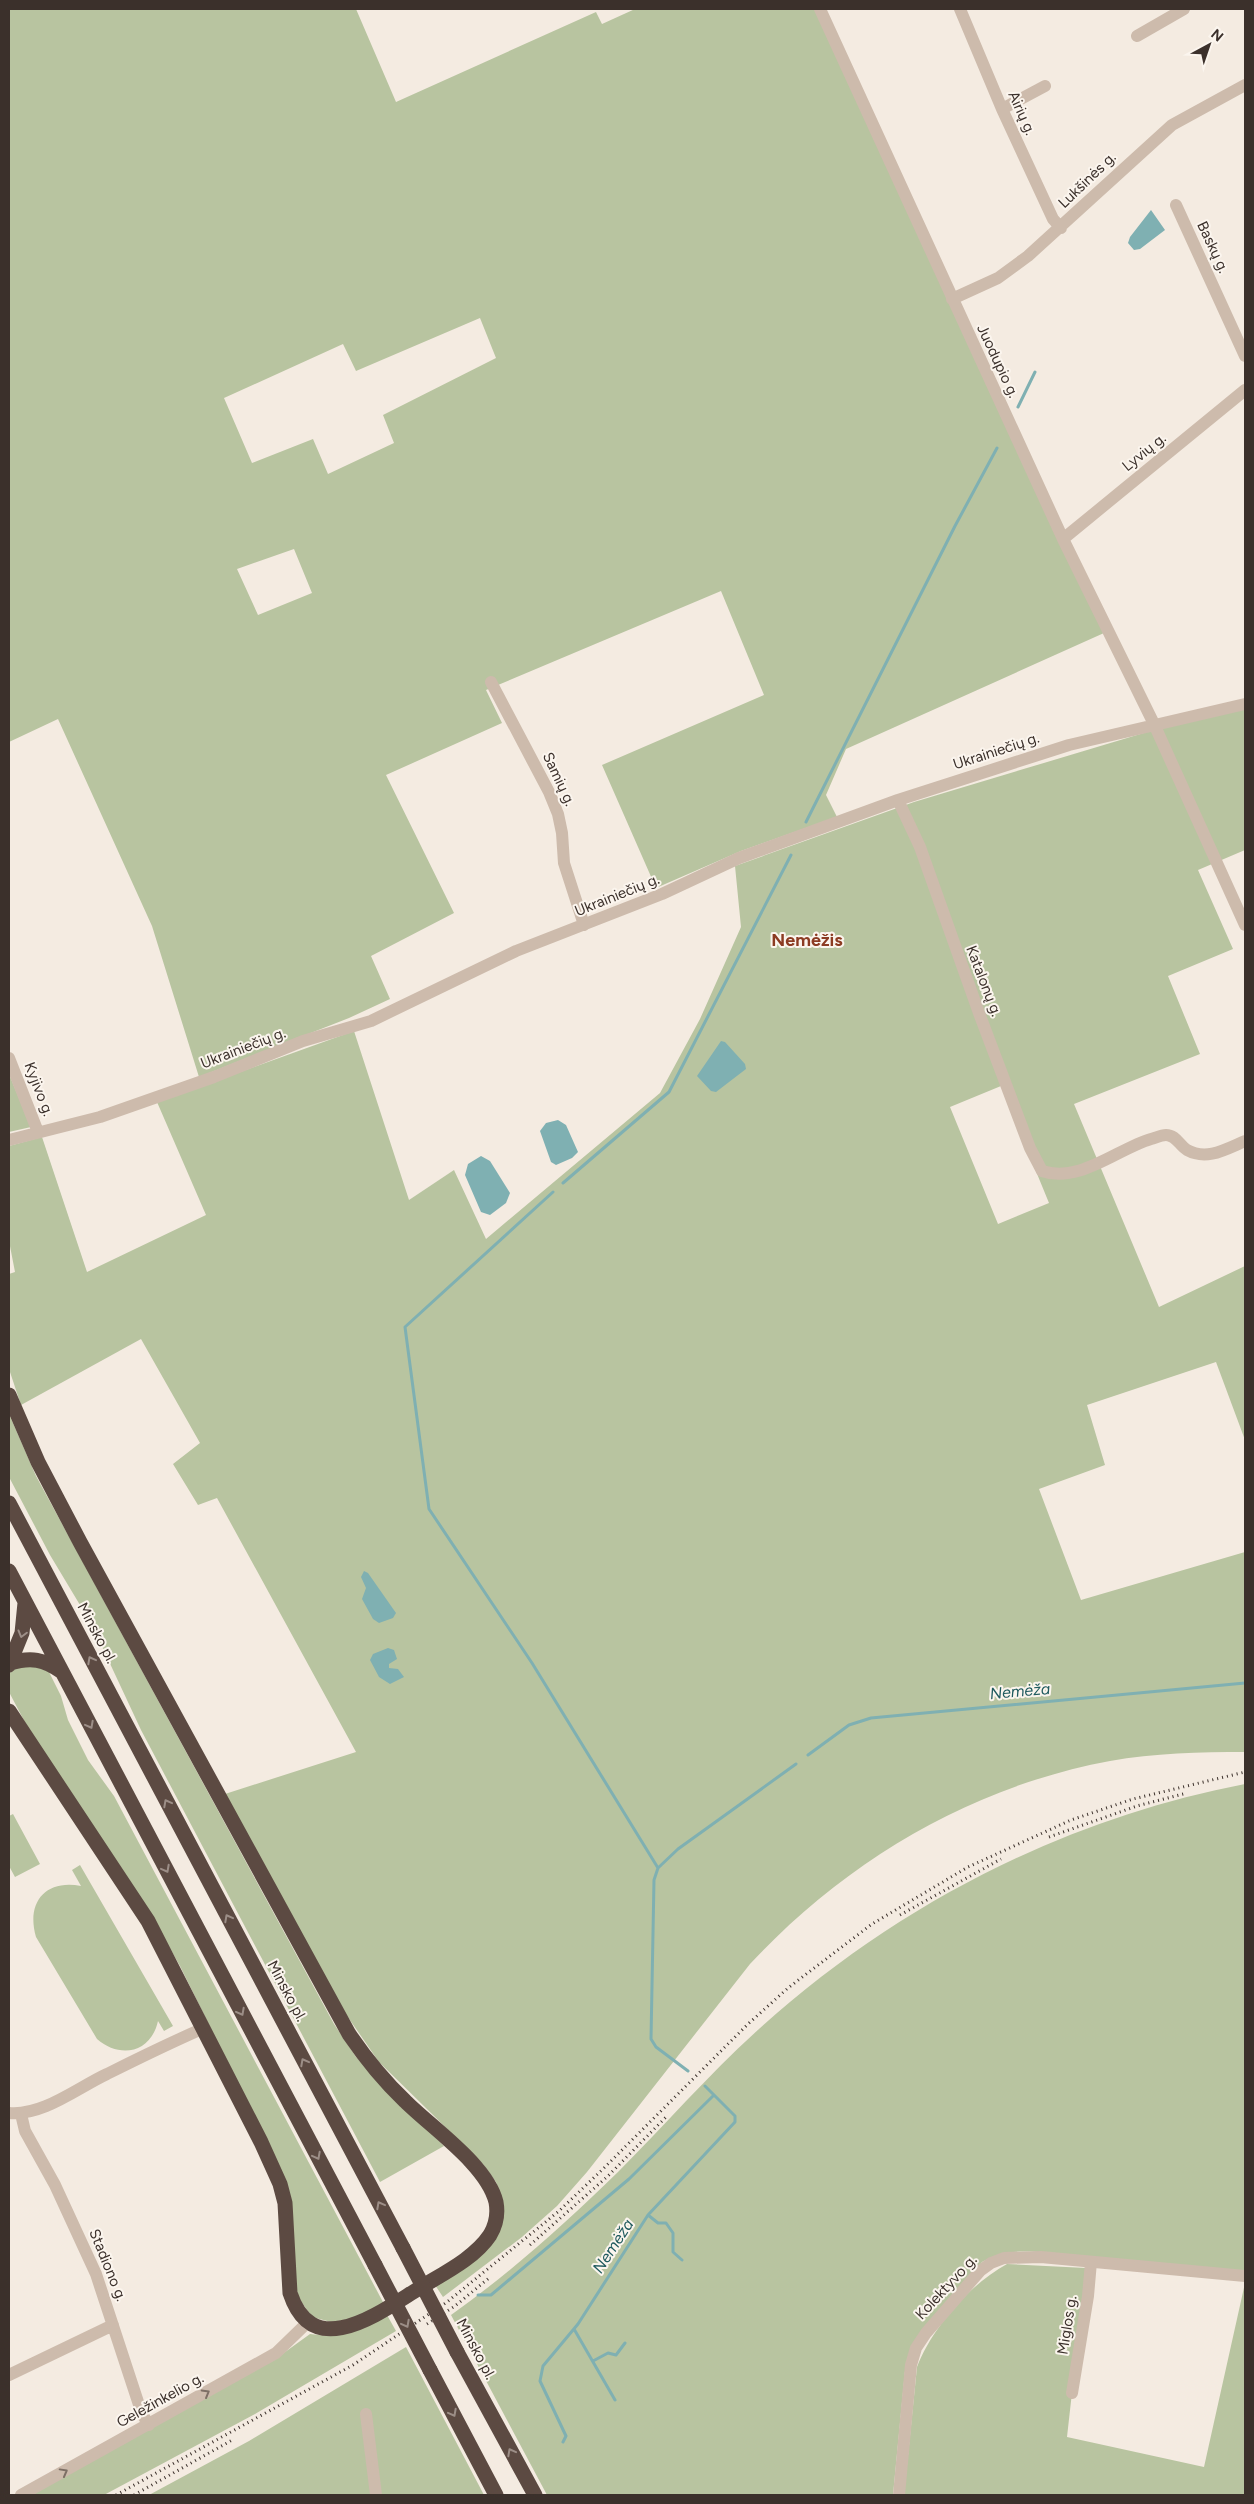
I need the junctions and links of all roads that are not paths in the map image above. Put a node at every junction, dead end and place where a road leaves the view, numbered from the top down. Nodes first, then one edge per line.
1 (820, 9) edge
2 (960, 9) edge
3 (1184, 9) edge
4 (1137, 36) dead end
5 (1245, 85) edge
6 (1044, 86) dead end
7 (1002, 109) junction
8 (1176, 205) dead end
9 (1061, 228) junction
10 (952, 299) junction
11 (1245, 356) edge
12 (1245, 390) edge
13 (1063, 539) junction
14 (491, 682) dead end
15 (1245, 704) edge
16 (1154, 724) junction
17 (898, 800) junction
18 (584, 925) junction
19 (1245, 925) edge
20 (9, 1058) edge
21 (38, 1132) junction
22 (9, 1140) edge
23 (1245, 1141) edge
24 (9, 1395) edge
25 (9, 1503) edge
26 (9, 1571) edge
27 (25, 1602) junction
28 (9, 1664) edge
29 (62, 1673) junction
30 (9, 1711) edge
31 (204, 2028) junction
32 (15, 2114) edge
33 (1091, 2262) junction
34 (1245, 2276) edge
35 (308, 2322) junction
36 (113, 2325) junction
37 (9, 2375) edge
38 (1072, 2393) dead end
39 (366, 2414) dead end
40 (149, 2425) junction
41 (21, 2495) edge
42 (376, 2495) edge
43 (496, 2495) edge
44 (535, 2495) edge
45 (899, 2495) edge

1 - 10 street, Juodupio g.
2 - 7 street, Airių g.
3 - 4 street
5 - 9 street, Lukšinės g.
6 - 7 street
7 - 9 street, Airių g.
8 - 11 street, Baskų g.
9 - 10 street, Lukšinės g.
10 - 13 street, Juodupio g.
12 - 13 street, Lyvių g.
13 - 16 street, Juodupio g.
14 - 18 street, Samių g.
15 - 16 street, Ukrainiečių g.
16 - 17 street, Ukrainiečių g.
16 - 19 street, Juodupio g.
17 - 18 street, Ukrainiečių g.
17 - 23 street, Katalonų g.
18 - 21 street, Ukrainiečių g.
20 - 21 street, Kyjivo g.
21 - 22 street, Ukrainiečių g.
24 - 35 highway
44 -> 25 highway, Minsko pl., bridge
26 - 27 highway
27 -> 28 highway
27 - 29 highway
28 - 29 highway
29 -> 43 highway, bridge
30 - 31 highway
31 - 32 street, Stadiono g.
31 - 35 highway
32 - 36 street, Stadiono g.
33 - 34 street, Kolektyvo g.
33 - 38 street, Miglos g.
33 - 45 street, Kolektyvo g.
40 -> 35 street, Geležinkelio g.
36 - 37 street, Stadiono g.
36 - 40 street
39 - 42 street
41 -> 40 street, Geležinkelio g.

